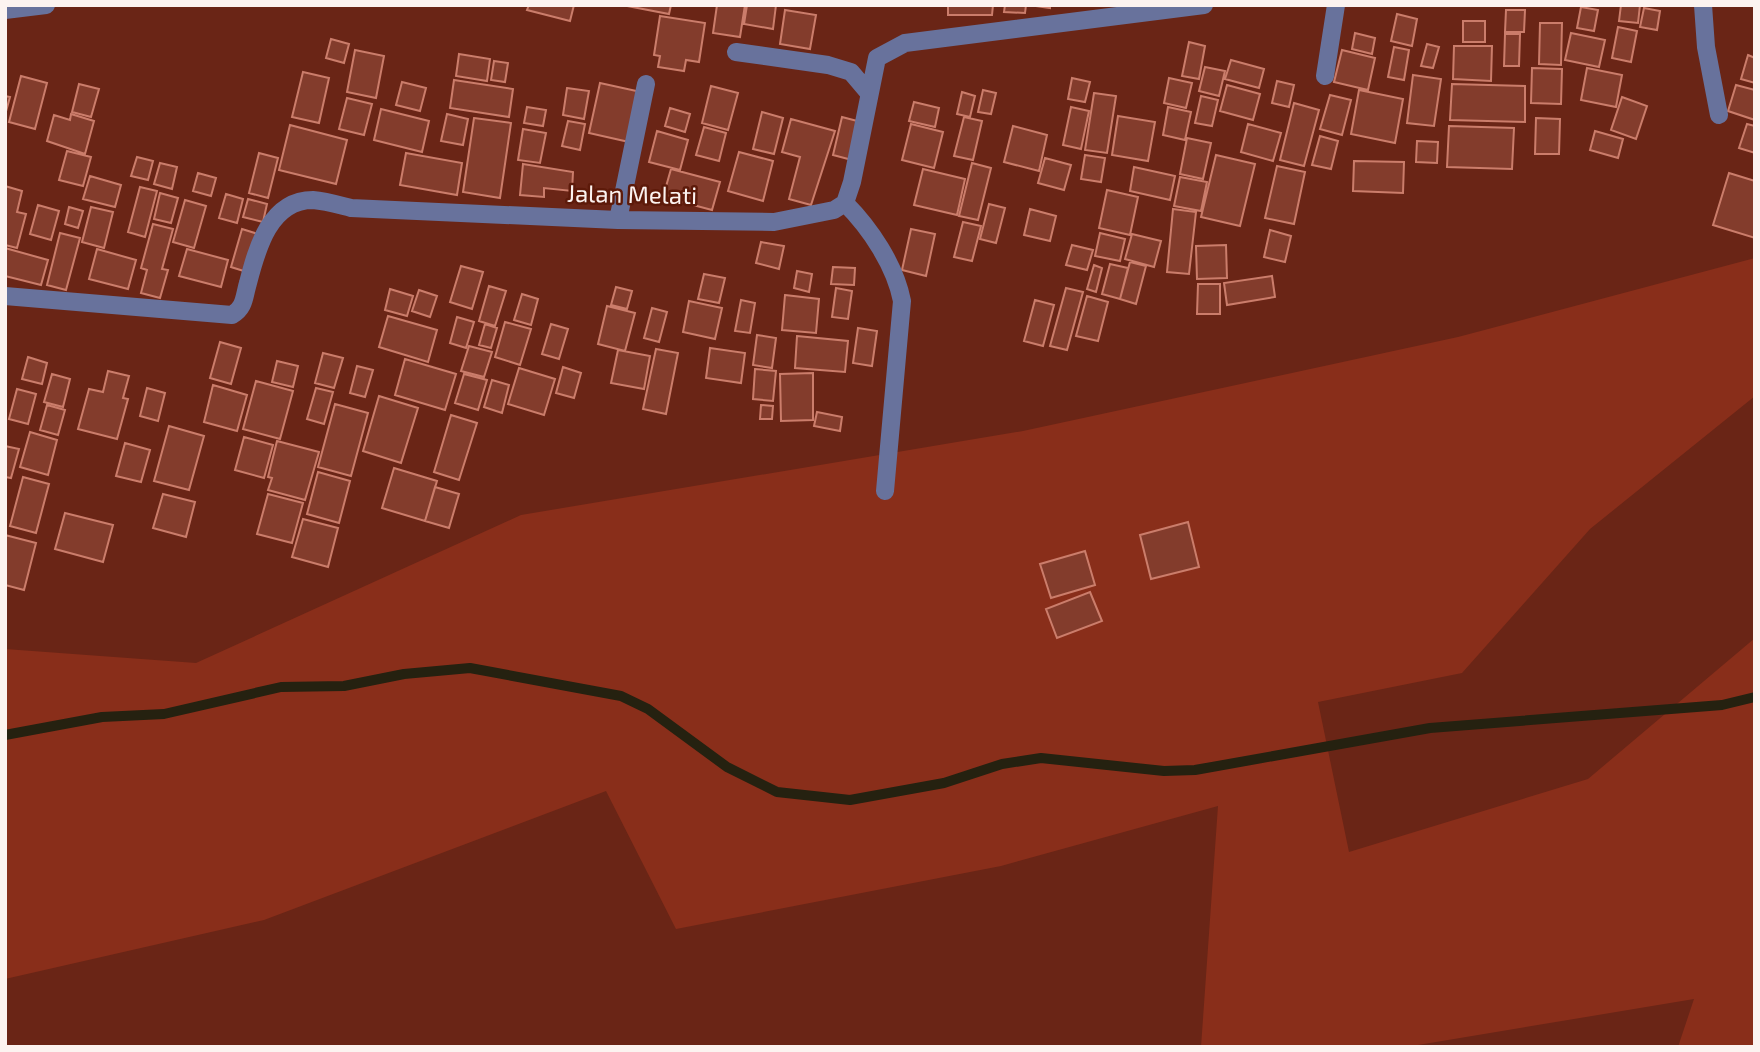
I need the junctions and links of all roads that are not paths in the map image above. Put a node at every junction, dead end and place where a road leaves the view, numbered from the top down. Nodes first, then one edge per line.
1 (46, 5) edge
2 (1204, 5) edge
3 (1336, 5) edge
4 (1703, 5) edge
5 (5, 10) edge
6 (736, 52) dead end
7 (1325, 76) dead end
8 (646, 84) dead end
9 (869, 92) junction
10 (1719, 115) dead end
11 (845, 203) junction
12 (618, 220) junction
13 (5, 296) edge
14 (885, 491) dead end

1 - 5 street
2 - 9 street
3 - 7 street
4 - 10 street
6 - 9 street
8 - 12 street
9 - 11 street
11 - 12 street, Jalan Melati
11 - 14 street
12 - 13 street, Jalan Melati

